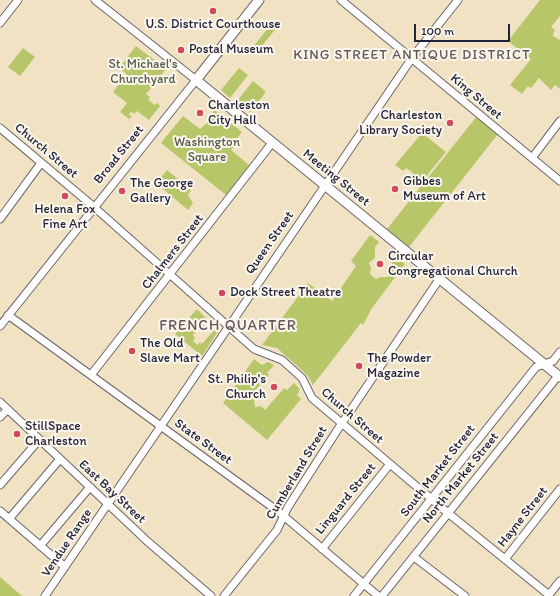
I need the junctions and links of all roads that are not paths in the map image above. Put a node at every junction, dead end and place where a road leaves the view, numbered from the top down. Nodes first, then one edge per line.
1 (18, 0) edge
2 (95, 0) edge
3 (259, 0) edge
4 (341, 0) edge
5 (458, 0) edge
6 (0, 23) edge
7 (412, 58) junction
8 (196, 80) junction
9 (560, 122) edge
10 (0, 128) edge
11 (272, 143) junction
12 (532, 158) junction
13 (41, 163) junction
14 (560, 181) edge
15 (325, 186) junction
16 (94, 207) junction
17 (0, 219) edge
18 (170, 276) junction
19 (440, 278) junction
20 (8, 315) junction
21 (0, 326) edge
22 (228, 327) junction
23 (560, 352) edge
24 (544, 364) junction
25 (91, 375) junction
26 (559, 377) edge
27 (0, 402) edge
28 (7, 410) junction
29 (0, 417) edge
30 (342, 423) junction
31 (160, 426) junction
32 (39, 440) junction
33 (60, 459) junction
34 (390, 464) junction
35 (0, 485) edge
36 (90, 487) junction
37 (560, 489) edge
38 (432, 499) junction
39 (108, 504) junction
40 (0, 511) edge
41 (448, 513) junction
42 (284, 516) junction
43 (9, 519) junction
44 (40, 546) junction
45 (322, 549) junction
46 (414, 556) junction
47 (505, 559) junction
48 (65, 567) junction
49 (560, 581) edge
50 (364, 584) junction
51 (548, 595) edge
52 (45, 596) edge
53 (211, 596) edge
54 (224, 596) edge
55 (354, 596) edge
56 (378, 596) edge
57 (382, 596) edge
58 (465, 596) edge

1 - 6 street
2 - 8 street, Meeting Street
3 - 8 main road, Broad Street
4 - 7 street, King Street
5 - 7 street, Queen Street
7 - 12 street, King Street
7 - 15 street, Queen Street
8 - 11 main road, Meeting Street
8 - 16 street, Broad Street
9 - 12 street
10 - 13 street, Church Street
11 - 15 main road, Meeting Street
11 - 18 street, Chalmers Street
12 - 14 street, King Street
13 - 16 street, Church Street
13 - 17 street
15 - 19 main road, Meeting Street
15 - 22 street, Queen Street
16 - 18 street, Church Street
16 - 20 street, Broad Street
18 - 22 street, Church Street
18 - 25 street, Chalmers Street
19 - 24 main road, Meeting Street
19 - 30 street, Cumberland Street
20 - 21 street, Broad Street
20 - 25 street, State Street
22 - 30 street, Church Street
22 - 31 street, Queen Street
23 - 24 street, South Market Street
24 - 26 main road, Meeting Street
24 - 38 street, South Market Street
25 - 31 street, State Street
26 - 41 street, North Market Street
27 - 28 street, East Bay Street
28 - 29 street
28 - 32 street, East Bay Street
30 - 34 street, Church Street
30 - 42 street, Cumberland Street
31 - 39 street, Queen Street
31 - 42 street, State Street
32 - 33 street, East Bay Street
32 - 35 street
33 - 36 street, East Bay Street
33 - 43 street
34 - 38 street, Church Street
34 - 45 street, Linguard Street
36 - 39 street, East Bay Street
36 - 44 street
37 - 47 street, Hayne Street
38 - 41 street, Church Street
38 - 50 street, South Market Street
39 - 48 street, Vendue Range
39 - 53 street, East Bay Street
40 - 43 street
41 - 46 street, North Market Street
41 - 47 street, Church Street
42 - 45 street, State Street
42 - 54 street, Cumberland Street
43 - 44 street
44 - 48 street
45 - 50 street, State Street
46 - 57 street, North Market Street
46 - 58 street
47 - 51 street, Church Street
48 - 52 street, Vendue Range
49 - 51 street
50 - 55 street, South Market Street
50 - 56 street, State Street

